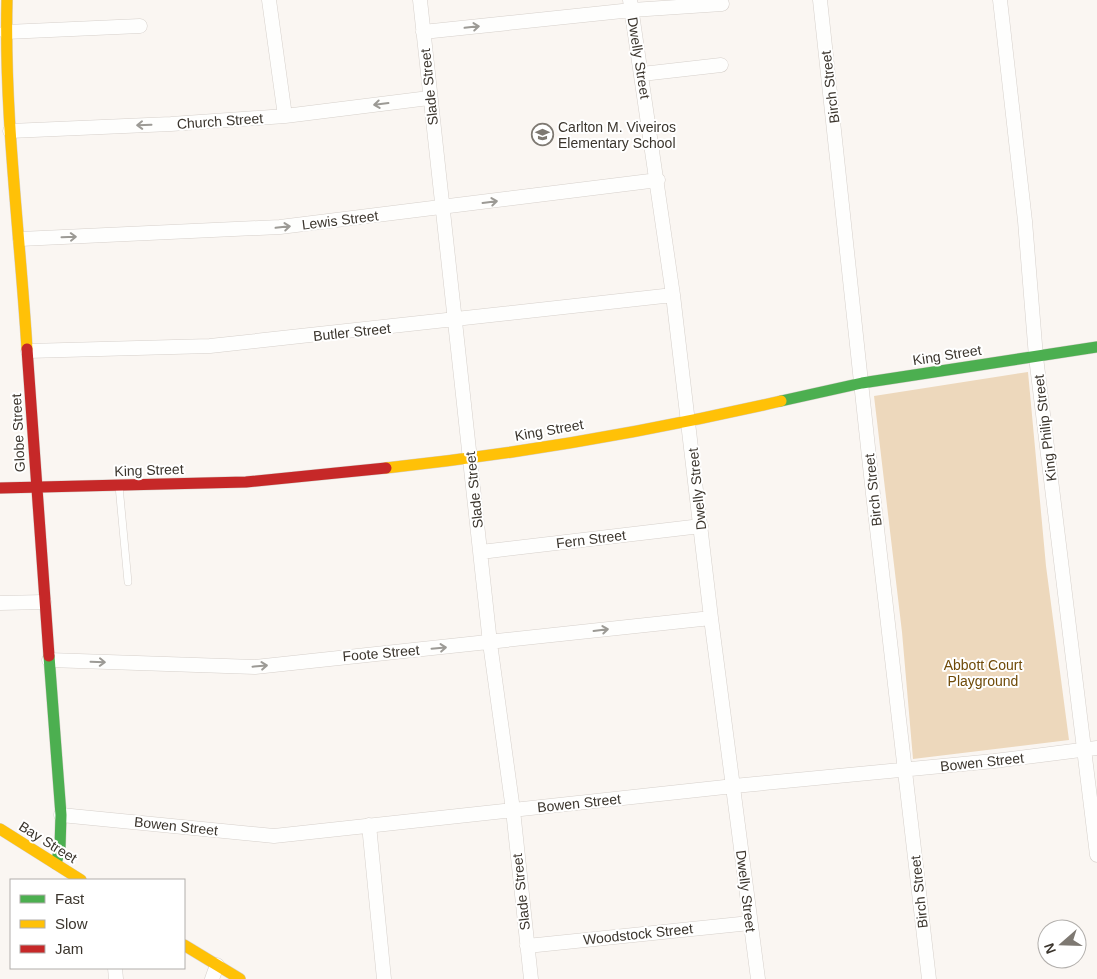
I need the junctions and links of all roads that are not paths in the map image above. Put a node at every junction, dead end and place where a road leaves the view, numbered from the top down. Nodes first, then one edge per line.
1 (7, 0) edge
2 (269, 0) edge
3 (420, 0) edge
4 (820, 0) edge
5 (1000, 0) edge
6 (722, 4) dead end
7 (631, 5) edge
8 (140, 26) dead end
9 (6, 32) junction
10 (423, 32) junction
11 (721, 65) dead end
12 (642, 74) junction
13 (430, 98) junction
14 (286, 116) junction
15 (10, 131) junction
16 (0, 165) edge
17 (658, 180) junction
18 (441, 208) junction
19 (20, 239) junction
20 (673, 295) junction
21 (455, 320) junction
22 (1097, 347) edge
23 (28, 351) junction
24 (1036, 357) junction
25 (862, 383) junction
26 (689, 422) junction
27 (471, 459) junction
28 (36, 486) junction
29 (119, 486) junction
30 (0, 488) edge
31 (700, 526) junction
32 (481, 552) junction
33 (128, 582) dead end
34 (44, 602) junction
35 (0, 603) edge
36 (711, 618) junction
37 (490, 643) junction
38 (49, 660) junction
39 (1090, 749) edge
40 (906, 770) junction
41 (734, 786) junction
42 (513, 810) junction
43 (61, 815) junction
44 (369, 825) junction
45 (0, 829) edge
46 (1097, 855) edge
47 (56, 864) junction
48 (78, 879) edge
49 (750, 923) junction
50 (185, 946) edge
51 (527, 946) junction
52 (217, 965) junction
53 (212, 979) edge
54 (240, 979) edge
55 (384, 979) edge
56 (531, 979) edge
57 (758, 979) edge
58 (930, 979) edge

1 - 9 street, Globe Street
2 - 14 street
3 - 10 street, Slade Street
4 - 25 street, Birch Street
5 - 24 street, King Philip Street
6 - 7 street
10 -> 7 street
7 - 12 street, Dwelly Street
8 - 9 street
9 - 15 street, Globe Street
10 - 13 street, Slade Street
11 - 12 street
12 - 17 street, Dwelly Street
13 -> 14 street, Church Street
13 - 18 street, Slade Street
14 -> 15 street, Church Street
15 - 16 street
15 - 19 street, Globe Street
18 -> 17 street, Lewis Street
17 - 20 street, Dwelly Street
19 -> 18 street, Lewis Street
18 - 21 street, Slade Street
19 - 23 street, Globe Street
20 - 21 street, Butler Street
20 - 26 street, Dwelly Street
21 - 23 street, Butler Street
21 - 27 street, Slade Street
22 - 24 street, King Street
23 - 28 street, Globe Street
24 - 25 street, King Street
24 - 39 street, King Philip Street
25 - 26 street, King Street
25 - 40 street, Birch Street
26 - 27 street, King Street
26 - 31 street, Dwelly Street
27 - 29 street, King Street
27 - 32 street, Slade Street
28 - 29 street, King Street
28 - 30 street, King Street
28 - 34 street, Globe Street
29 - 33 lane
31 - 32 street, Fern Street
31 - 36 street, Dwelly Street
32 - 37 street, Slade Street
34 - 35 street
34 - 38 street, Globe Street
37 -> 36 street, Foote Street
36 - 41 street, Dwelly Street
38 -> 37 street, Foote Street
37 - 42 street, Slade Street
38 - 43 street, Globe Street
39 - 40 street, Bowen Street
39 - 46 street, King Philip Street
40 - 41 street, Bowen Street
40 - 58 street, Birch Street
41 - 42 street, Bowen Street
41 - 49 street, Dwelly Street
42 - 44 street, Bowen Street
42 - 51 street, Slade Street
43 - 44 street, Bowen Street
43 - 47 street, Globe Street
44 - 55 street
45 - 47 street, Bay Street
47 - 48 street, Bay Street
49 - 51 street, Woodstock Street
49 - 57 street, Dwelly Street
50 - 52 street
51 - 56 street, Slade Street
52 - 53 street
52 - 54 street

